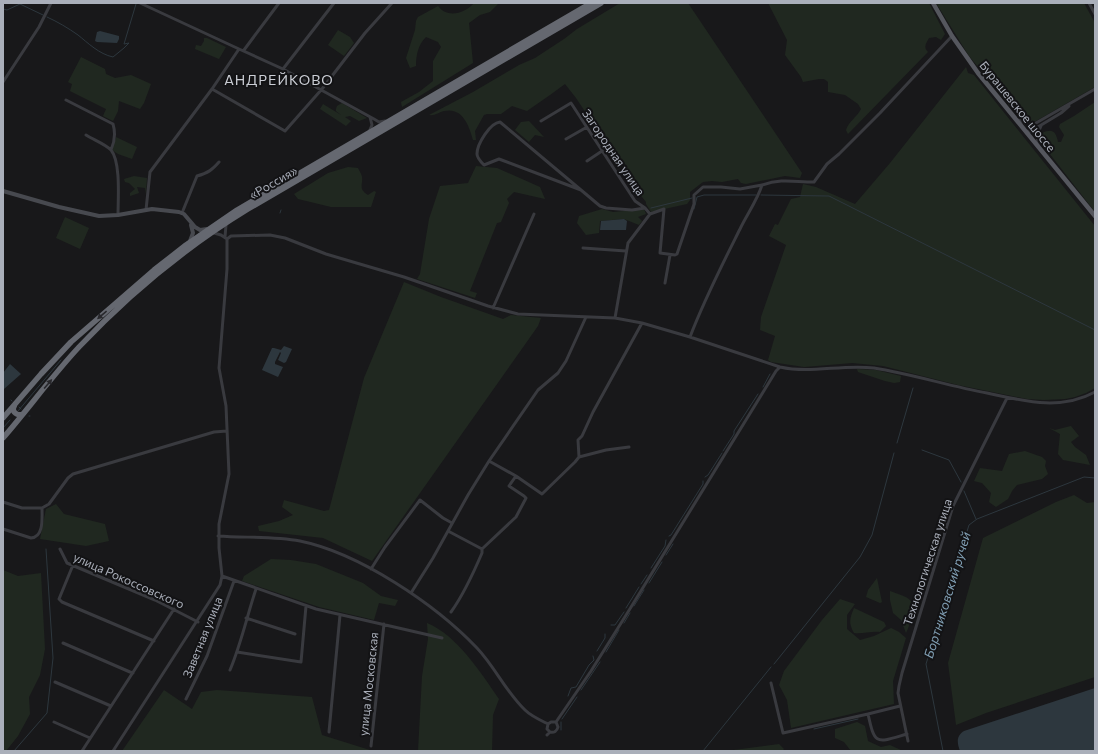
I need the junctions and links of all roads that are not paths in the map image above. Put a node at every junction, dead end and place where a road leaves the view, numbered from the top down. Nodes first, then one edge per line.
1 (51, 3) edge
2 (141, 3) edge
3 (279, 3) edge
4 (334, 3) edge
5 (392, 3) edge
6 (591, 3) edge
7 (601, 3) edge
8 (933, 3) edge
9 (1089, 3) edge
10 (1095, 14) edge
11 (952, 36) junction
12 (239, 49) junction
13 (244, 50) junction
14 (283, 69) junction
15 (3, 82) edge
16 (212, 89) junction
17 (1095, 89) edge
18 (320, 90) junction
19 (66, 100) dead end
20 (1071, 103) junction
21 (370, 116) junction
22 (1016, 119) junction
23 (390, 120) junction
24 (541, 121) dead end
25 (1036, 123) junction
26 (1042, 125) junction
27 (587, 127) junction
28 (367, 133) junction
29 (1028, 133) junction
30 (86, 135) dead end
31 (566, 139) dead end
32 (1038, 147) junction
33 (111, 150) junction
34 (602, 151) junction
35 (587, 161) dead end
36 (219, 162) dead end
37 (762, 185) junction
38 (582, 190) junction
39 (3, 191) edge
40 (645, 208) junction
41 (248, 209) junction
42 (146, 210) junction
43 (182, 213) junction
44 (534, 214) dead end
45 (650, 214) junction
46 (118, 215) junction
47 (1095, 216) edge
48 (191, 224) junction
49 (226, 225) junction
50 (211, 228) junction
51 (214, 234) junction
52 (226, 238) junction
53 (186, 245) junction
54 (583, 248) dead end
55 (626, 251) junction
56 (670, 255) junction
57 (665, 284) dead end
58 (139, 290) junction
59 (493, 308) junction
60 (586, 317) junction
61 (614, 318) junction
62 (642, 323) junction
63 (690, 337) junction
64 (780, 367) junction
65 (1095, 392) edge
66 (1008, 398) junction
67 (15, 404) junction
68 (24, 414) junction
69 (3, 418) edge
70 (14, 425) junction
71 (227, 431) junction
72 (3, 438) edge
73 (630, 447) dead end
74 (579, 457) junction
75 (489, 461) junction
76 (516, 476) junction
77 (3, 502) edge
78 (42, 508) junction
79 (452, 523) junction
80 (3, 529) edge
81 (448, 531) junction
82 (218, 536) junction
83 (60, 549) dead end
84 (482, 549) junction
85 (73, 565) junction
86 (371, 569) junction
87 (222, 576) junction
88 (234, 581) junction
89 (256, 589) junction
90 (412, 593) junction
91 (306, 606) junction
92 (174, 609) junction
93 (451, 612) dead end
94 (340, 615) junction
95 (246, 618) junction
96 (198, 622) junction
97 (384, 624) junction
98 (295, 634) dead end
99 (442, 638) dead end
100 (154, 641) junction
101 (63, 643) dead end
102 (237, 652) junction
103 (230, 670) dead end
104 (133, 673) junction
105 (55, 682) dead end
106 (771, 683) dead end
107 (186, 699) dead end
108 (111, 706) junction
109 (900, 706) junction
110 (868, 714) junction
111 (54, 722) dead end
112 (556, 722) junction
113 (548, 724) junction
114 (556, 731) junction
115 (329, 732) dead end
116 (550, 732) junction
117 (906, 734) junction
118 (547, 735) dead end
119 (560, 735) dead end
120 (90, 738) junction
121 (908, 741) dead end
122 (371, 746) dead end
123 (82, 751) edge
124 (113, 751) edge

1 - 15 street
2 - 12 street
3 - 13 street
4 - 14 street
5 - 18 street
6 - 23 highway, «Россия»
7 - 41 highway, «Россия»
8 - 11 main road, Бурашевское шоссе
9 - 10 street
11 - 22 main road, Бурашевское шоссе
11 - 37 street
12 - 13 street
12 - 16 street
13 - 14 street
14 - 18 street
16 - 18 street
16 - 42 street
17 - 20 street
18 - 21 street
19 - 33 street
20 - 25 street
20 - 26 street
21 - 23 street
21 - 28 street
22 - 25 street
22 - 29 main road, Бурашевское шоссе
23 - 28 highway, «Россия»
24 - 27 street, Загородная улица
25 - 29 street
26 - 29 street
26 - 32 street
27 - 31 street
27 - 34 street, Загородная улица
28 - 50 highway, «Россия»
29 - 32 main road, Бурашевское шоссе
30 - 33 street
32 - 47 main road, Бурашевское шоссе
33 - 46 street
34 - 35 street
34 - 40 street, Загородная улица
36 - 43 street
37 - 56 street
37 - 63 street
38 - 38 street
38 - 40 street
39 - 46 street
40 - 45 street, Загородная улица
41 - 49 highway
41 - 58 highway, «Россия»
42 - 43 street
42 - 46 street
43 - 48 street
44 - 59 street
45 - 55 street
45 - 56 street
48 - 50 street
48 - 53 street
49 - 51 highway
49 - 52 street
50 - 53 highway, «Россия»
51 - 52 street
51 - 58 highway
52 - 59 street
52 - 71 street
53 -> 67 highway, «Россия»
54 - 55 street
55 - 61 street
56 - 57 street
68 -> 58 highway, «Россия»
59 - 60 street
60 - 61 street
60 - 75 street
61 - 62 street
62 - 63 street
62 - 74 street
63 - 64 street
64 - 66 street
64 - 112 street
65 - 66 street
66 - 109 street, Технологическая улица
67 - 68 highway
67 - 69 highway, «Россия»
68 - 70 highway, «Россия»
69 - 70 highway
70 - 72 highway, «Россия»
71 - 78 street
71 - 82 street
73 - 74 street
74 - 76 street
75 - 76 street
75 - 79 street
76 - 84 street
77 - 78 street
78 - 80 street
79 - 81 street
79 - 86 street
81 - 84 street
81 - 90 street
82 - 86 street
82 - 87 street
83 - 85 street, улица Рокоссовского
84 - 93 street
85 - 92 street, улица Рокоссовского
85 - 100 street
86 - 90 street
87 - 88 street
87 - 96 street
88 - 89 street
88 - 107 street, Заветная улица
89 - 91 street
89 - 95 street
90 - 113 street
91 - 94 street
91 - 102 street
92 - 96 street, улица Рокоссовского
92 - 100 street
94 - 97 street
94 - 115 street
95 - 98 street
95 - 102 street
96 - 124 street
97 - 99 street
97 - 122 street, улица Московская
100 - 104 street
101 - 104 street
102 - 103 street
104 - 108 street
105 - 108 street
106 - 110 street
108 - 120 street
109 - 110 street
109 - 117 street, Технологическая улица
110 - 117 street
111 - 120 street
112 - 113 street
112 - 114 street
113 - 116 street
114 - 116 street
114 - 119 street
116 - 118 street
117 - 121 street, Технологическая улица
120 - 123 street

